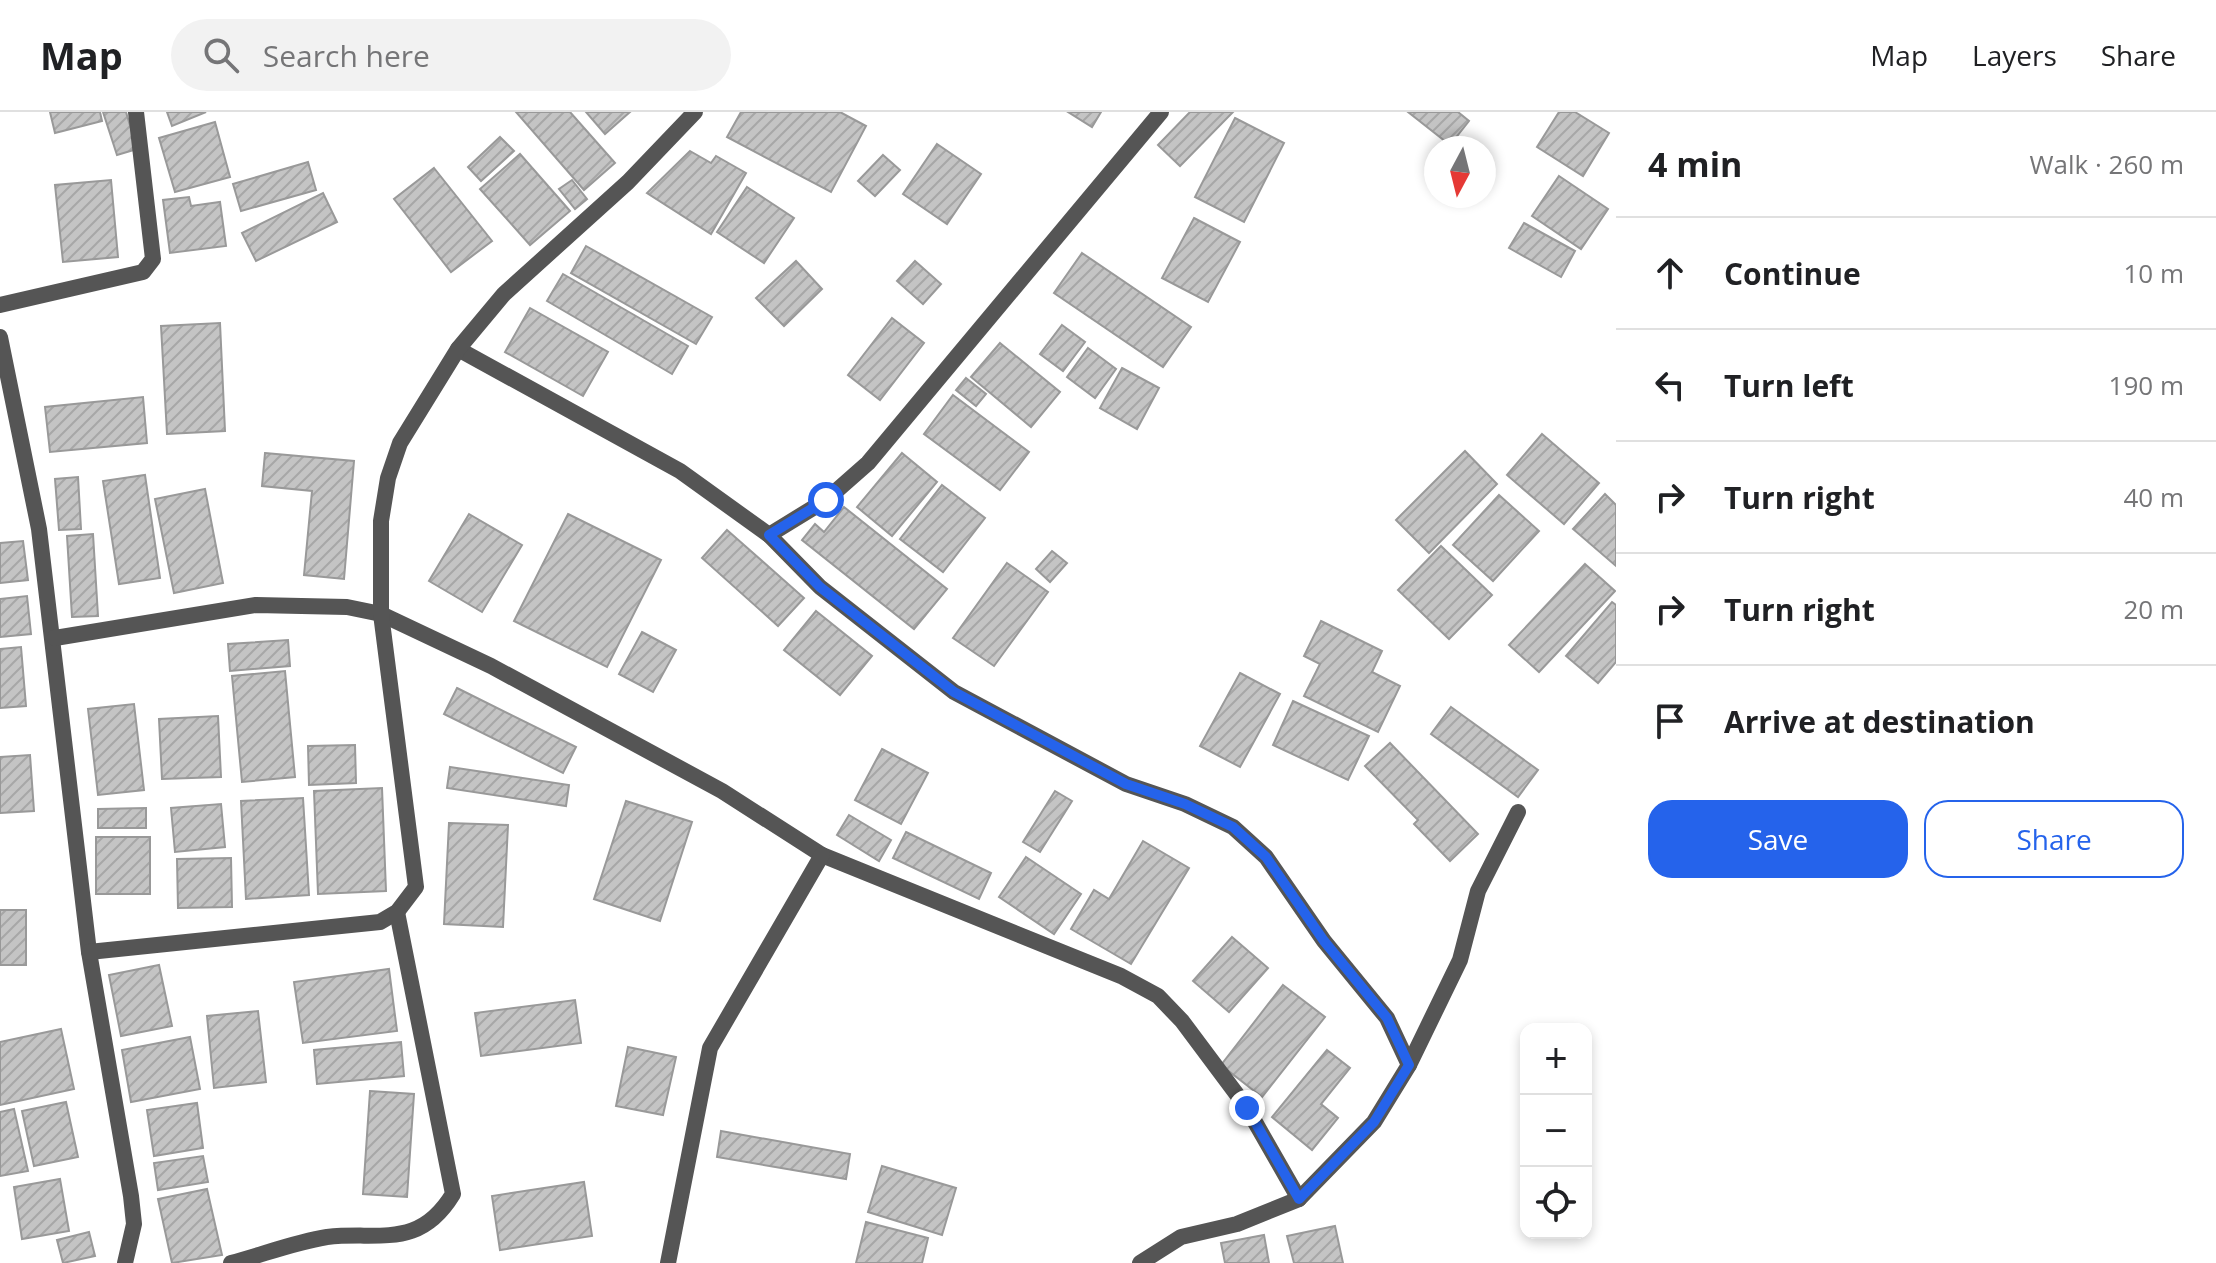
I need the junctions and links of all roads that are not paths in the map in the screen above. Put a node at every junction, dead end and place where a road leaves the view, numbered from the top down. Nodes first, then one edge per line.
1 (136, 112) edge
2 (695, 112) edge
3 (1161, 112) edge
4 (0, 305) edge
5 (0, 337) edge
6 (458, 349) junction
7 (769, 535) junction
8 (381, 614) junction
9 (55, 638) junction
10 (1518, 812) dead end
11 (822, 855) junction
12 (397, 912) junction
13 (89, 952) junction
14 (1409, 1065) junction
15 (1299, 1199) junction
16 (125, 1263) edge
17 (231, 1263) edge
18 (668, 1263) edge
19 (1140, 1263) edge

1 - 4 street
2 - 6 street
3 - 7 street
5 - 9 street
6 - 7 street
6 - 8 street
7 - 14 street
8 - 9 street
8 - 11 street
8 - 12 street
9 - 13 street
10 - 14 street
11 - 15 street
11 - 18 street
12 - 13 street
12 - 17 street
13 - 16 street
14 - 15 street
15 - 19 street

